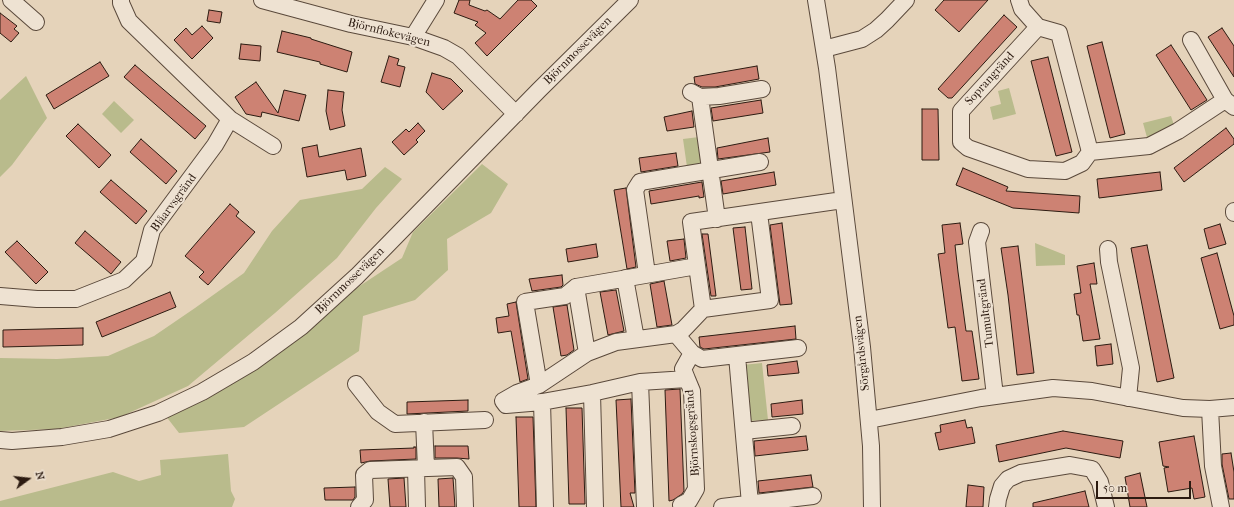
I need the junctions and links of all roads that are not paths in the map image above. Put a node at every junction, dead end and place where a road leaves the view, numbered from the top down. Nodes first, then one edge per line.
1 (11, 0) edge
2 (122, 0) edge
3 (262, 0) edge
4 (436, 0) edge
5 (630, 0) edge
6 (816, 0) edge
7 (906, 0) edge
8 (1019, 0) edge
9 (36, 22) dead end
10 (1038, 26) junction
11 (414, 37) junction
12 (1191, 40) dead end
13 (824, 49) junction
14 (762, 89) dead end
15 (1229, 103) edge
16 (516, 114) junction
17 (230, 119) junction
18 (273, 146) dead end
19 (1090, 152) junction
20 (760, 162) dead end
21 (710, 170) junction
22 (843, 200) junction
23 (759, 213) junction
24 (717, 219) junction
25 (981, 231) dead end
26 (1108, 249) dead end
27 (697, 266) junction
28 (647, 274) junction
29 (625, 278) junction
30 (576, 287) junction
31 (0, 296) edge
32 (703, 309) junction
33 (676, 334) junction
34 (636, 339) junction
35 (798, 348) dead end
36 (587, 353) junction
37 (692, 353) junction
38 (737, 356) junction
39 (687, 379) junction
40 (640, 382) junction
41 (356, 384) dead end
42 (539, 385) junction
43 (592, 393) junction
44 (995, 396) junction
45 (1128, 398) junction
46 (542, 402) junction
47 (1234, 407) edge
48 (1210, 409) junction
49 (485, 420) dead end
50 (869, 420) junction
51 (424, 422) junction
52 (792, 426) dead end
53 (744, 431) junction
54 (0, 440) edge
55 (421, 468) junction
56 (813, 496) dead end
57 (750, 504) junction
58 (680, 505) dead end
59 (359, 507) edge
60 (417, 507) edge
61 (465, 507) edge
62 (545, 507) edge
63 (596, 507) edge
64 (645, 507) edge
65 (722, 507) edge
66 (872, 507) edge
67 (997, 507) edge
68 (1106, 507) edge
69 (1220, 507) edge

1 - 9 street
2 - 17 street
3 - 11 street, Björnflokevägen
4 - 11 street
5 - 16 street, Björnmossevägen
6 - 13 street, Sörgårdsvägen
7 - 13 street
8 - 10 street
10 - 19 street
10 - 19 street, Soprangränd
11 - 16 street, Björnflokevägen
12 - 15 street
13 - 22 street, Sörgårdsvägen
14 - 21 street
15 - 19 street
16 - 54 street, Björnmossevägen
17 - 18 street
17 - 31 street, Blåarvsgränd
20 - 21 street
21 - 24 street
21 - 28 street
22 - 23 street
22 - 50 street, Sörgårdsvägen
23 - 24 street
23 - 32 street
24 - 27 street
25 - 44 street, Tumultgränd
26 - 45 street
27 - 28 street
27 - 32 street
28 - 29 street
29 - 30 street
29 - 34 street
30 - 36 street
30 - 42 street
32 - 33 street
33 - 34 street
33 - 37 street
34 - 36 street
35 - 38 street
36 - 42 street
37 - 38 street
37 - 39 street
38 - 53 street
39 - 40 street
39 - 58 street, Björnskogsgränd
40 - 43 street
40 - 64 street
41 - 51 street
42 - 46 street
43 - 46 street
43 - 63 street
44 - 45 street
44 - 50 street
45 - 48 street
46 - 62 street
47 - 48 street
48 - 69 street
49 - 51 street
50 - 66 street, Sörgårdsvägen
51 - 55 street
52 - 53 street
53 - 57 street
55 - 59 street
55 - 60 street
55 - 61 street
56 - 57 street
57 - 65 street
67 - 68 street

